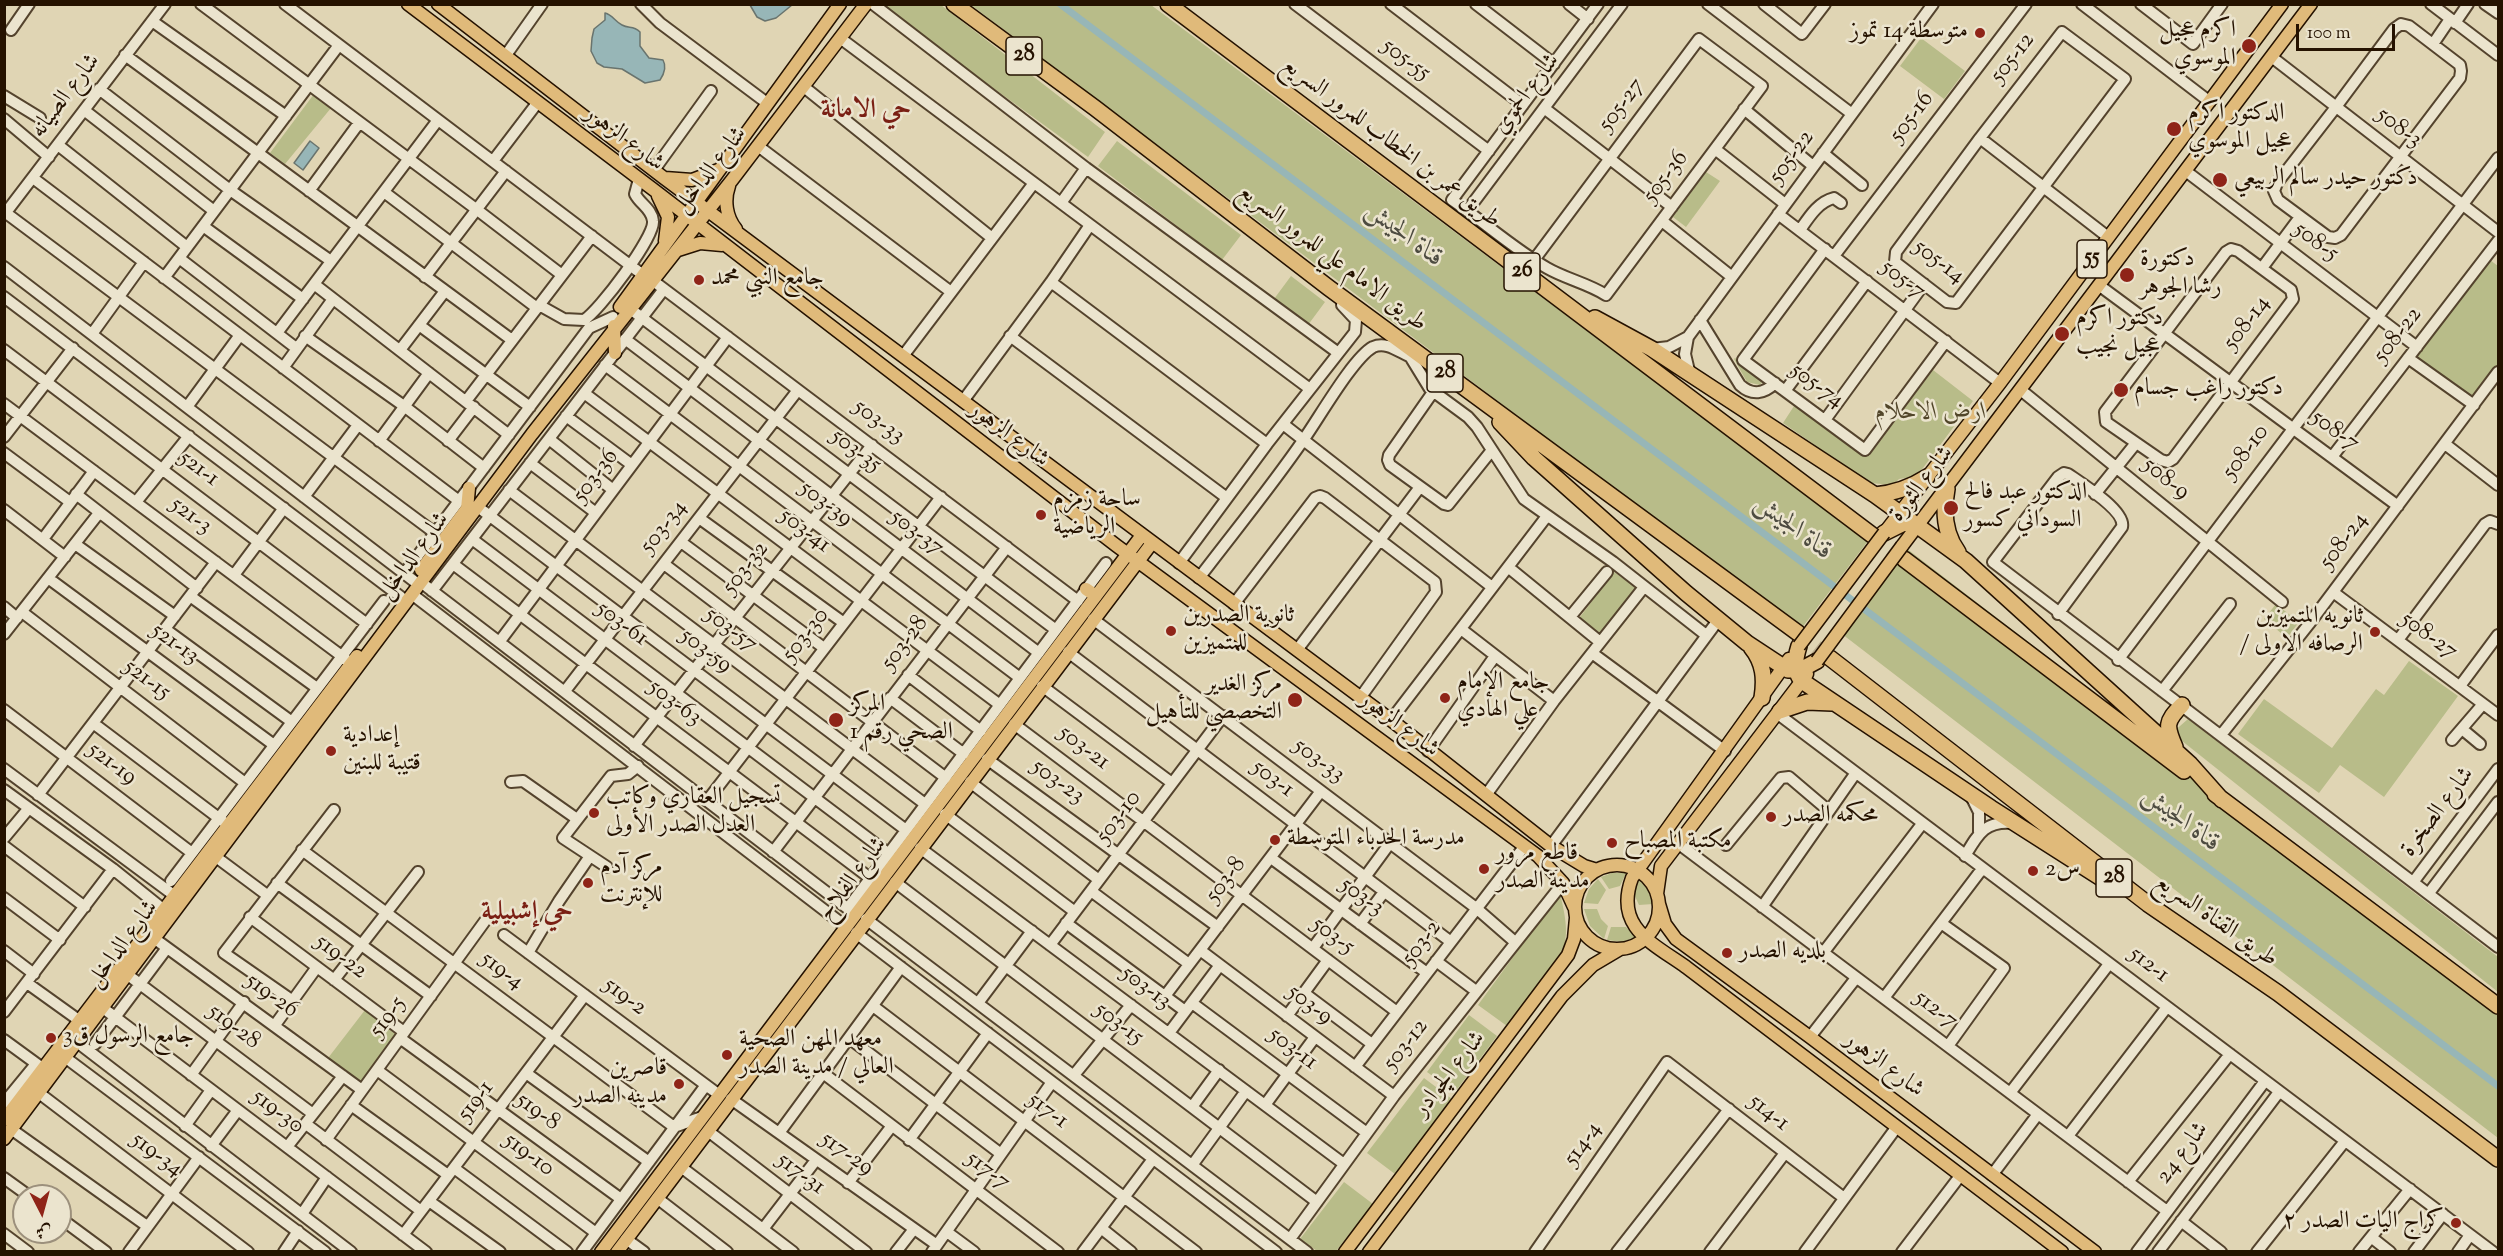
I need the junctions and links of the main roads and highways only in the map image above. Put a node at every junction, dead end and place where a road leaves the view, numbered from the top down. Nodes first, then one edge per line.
1 (408, 4) edge
2 (438, 4) edge
3 (840, 4) edge
4 (866, 4) edge
5 (954, 4) edge
6 (2282, 4) edge
7 (1171, 6) edge
8 (2307, 6) edge
9 (732, 151) junction
10 (746, 161) junction
11 (719, 170) junction
12 (659, 174) junction
13 (732, 180) junction
14 (654, 190) junction
15 (696, 201) junction
16 (708, 210) junction
17 (686, 215) junction
18 (697, 224) junction
19 (740, 234) junction
20 (729, 248) junction
21 (668, 251) junction
22 (647, 277) junction
23 (1567, 305) junction
24 (614, 321) junction
25 (615, 352) road end
26 (1478, 398) junction
27 (1927, 477) junction
28 (469, 488) road end
29 (1947, 489) junction
30 (1875, 495) junction
31 (468, 506) junction
32 (1906, 522) junction
33 (1878, 534) junction
34 (1142, 535) junction
35 (1152, 543) junction
36 (1117, 546) junction
37 (1903, 553) junction
38 (1133, 557) junction
39 (1966, 561) junction
40 (1115, 571) junction
41 (1157, 575) junction
42 (407, 596) junction
43 (1798, 640) junction
44 (1747, 643) junction
45 (1823, 659) junction
46 (1796, 670) junction
47 (1761, 698) junction
48 (1835, 704) junction
49 (1779, 713) junction
50 (2134, 714) junction
51 (2177, 753) junction
52 (2222, 800) junction
53 (1597, 870) junction
54 (1637, 870) junction
55 (1658, 899) junction
56 (2148, 904) junction
57 (1575, 912) junction
58 (856, 914) junction
59 (1645, 939) junction
60 (1620, 949) junction
61 (1753, 996) junction
62 (2499, 1006) edge
63 (1741, 1011) junction
64 (725, 1097) junction
65 (7, 1129) edge
66 (2499, 1159) edge
67 (600, 1251) edge
68 (618, 1251) edge
69 (1345, 1251) edge
70 (1369, 1251) edge
71 (2062, 1251) edge
72 (2095, 1251) edge

1 - 14 main road, شارع الزهور
2 - 12 main road, شارع الزهور
3 - 9 main road, شارع الداخل
4 - 10 main road, شارع الداخل
5 - 26 highway, طريق الامام علي للمرور السريع / 28
6 - 27 main road, شارع الثورة / 55
7 - 23 highway, طريق عمر بن الخطاب للمرور السريع / 26
8 - 29 main road, شارع الثورة / 55
9 - 10 main road
9 - 11 main road, شارع الداخل
10 - 13 main road, شارع الداخل
11 - 12 main road
11 - 15 main road, شارع الداخل
12 - 15 main road, شارع الزهور
13 - 16 main road, شارع الداخل
13 - 19 main road
14 - 17 main road, شارع الزهور
14 - 21 main road
15 - 16 main road, شارع الزهور
15 - 17 main road, شارع الداخل
16 - 18 main road, شارع الداخل
16 - 19 main road, شارع الزهور
17 - 18 main road, شارع الزهور
17 - 21 main road, شارع الداخل
18 - 20 main road, شارع الزهور
18 - 21 main road, شارع الداخل
19 - 34 main road, شارع الزهور
20 - 21 main road
20 - 36 main road, شارع الزهور
21 - 22 main road, شارع الداخل
22 - 24 main road, شارع الداخل
22 - 24 main road, شارع الداخل
23 - 30 highway
23 - 33 highway, طريق عمر بن الخطاب للمرور السريع / 26
24 - 25 main road
24 - 31 main road, شارع الداخل
26 - 43 highway, طريق الامام علي للمرور السريع / 28
26 - 44 highway
27 - 30 highway
27 - 32 main road, شارع الثورة / 55
28 - 31 main road
29 - 32 main road, شارع الثورة / 55
29 - 39 highway
30 - 32 highway
31 - 42 main road, شارع الداخل
32 - 33 highway
32 - 37 highway
32 - 39 highway
33 - 43 main road, شارع الثورة, bridge
34 - 35 main road, شارع الزهور
34 - 38 main road, شارع الفلاح
35 - 38 main road, شارع الفلاح
35 - 53 main road, شارع الزهور
36 - 38 main road, شارع الزهور
36 - 40 main road
37 - 45 main road, شارع الثورة, bridge
37 - 52 highway
38 - 40 main road, شارع الفلاح
38 - 41 main road, شارع الزهور
39 - 50 highway
40 - 41 main road
40 - 58 main road, شارع الفلاح
40 - 58 main road, شارع الفلاح
41 - 57 main road, شارع الزهور
42 - 65 main road, شارع الداخل
42 - 65 main road, شارع الداخل
43 - 46 highway
44 - 46 highway
44 - 47 highway
45 - 46 highway
45 - 56 highway, طريق القناة السريع / 28
46 - 47 main road
46 - 48 highway
46 - 49 main road
47 - 54 main road
48 - 49 highway
48 - 56 highway
49 - 55 main road
50 - 51 highway
50 - 51 highway
51 - 52 highway
52 - 62 highway
53 - 54 main road
53 - 57 main road, شارع الچوادر
54 - 55 main road
54 - 59 main road
55 - 59 main road
55 - 61 main road, شارع الزهور
56 - 66 highway, طريق القناة السريع / 28
57 - 60 main road, شارع الزهور
57 - 69 main road, شارع الچوادر
58 - 64 main road, شارع الفلاح
59 - 60 main road, شارع الچوادر
59 - 63 main road, شارع الزهور
60 - 70 main road, شارع الچوادر
61 - 63 main road
61 - 72 main road, شارع الزهور
63 - 71 main road, شارع الزهور
64 - 67 main road, شارع الفلاح
64 - 68 main road, شارع الفلاح

